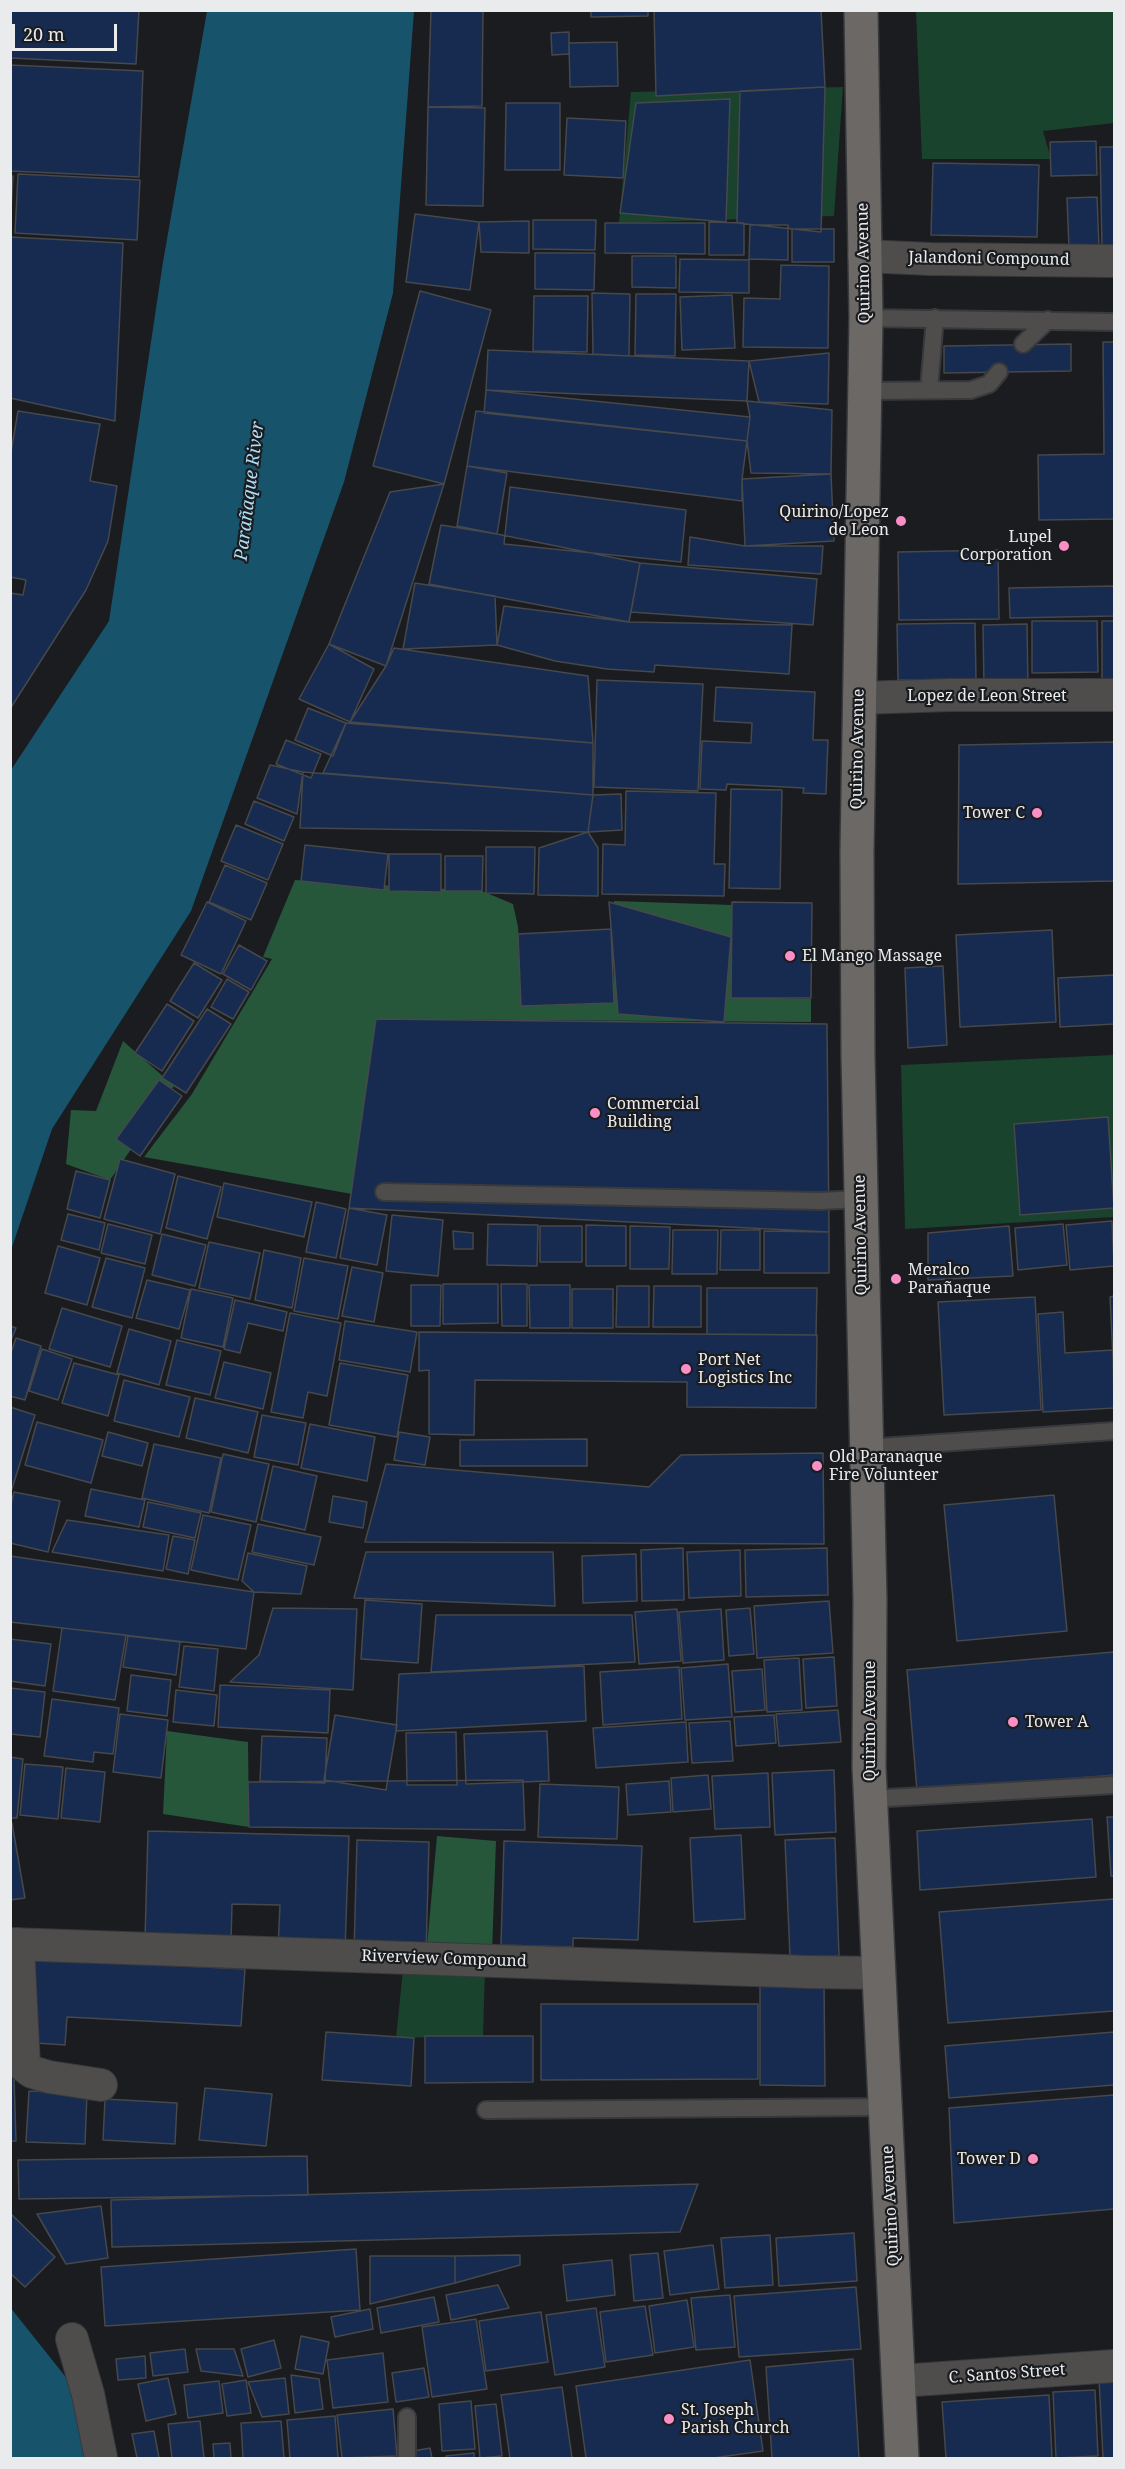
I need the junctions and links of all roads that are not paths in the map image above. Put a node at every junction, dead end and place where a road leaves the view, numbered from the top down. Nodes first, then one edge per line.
1 (861, 10) edge
2 (864, 256) junction
3 (1114, 261) edge
4 (866, 318) junction
5 (935, 318) junction
6 (1048, 320) junction
7 (1114, 322) edge
8 (1023, 344) dead end
9 (999, 372) dead end
10 (929, 389) junction
11 (864, 391) junction
12 (1114, 695) edge
13 (859, 698) junction
14 (384, 1192) dead end
15 (861, 1199) junction
16 (1114, 1431) edge
17 (866, 1448) junction
18 (1114, 1785) edge
19 (870, 1799) junction
20 (14, 1944) edge
21 (879, 1972) junction
22 (101, 2085) dead end
23 (885, 2107) junction
24 (486, 2110) dead end
25 (72, 2338) dead end
26 (1114, 2366) edge
27 (900, 2381) junction
28 (406, 2417) dead end
29 (101, 2458) edge
30 (407, 2458) edge
31 (902, 2458) edge

1 - 2 main road, Quirino Avenue
2 - 3 street, Jalandoni Compound
2 - 4 main road, Quirino Avenue
4 - 5 lane
4 - 11 main road, Quirino Avenue
5 - 6 lane
5 - 10 lane
6 - 7 lane
6 - 8 lane
9 - 10 lane
10 - 11 lane
11 - 13 main road, Quirino Avenue
12 - 13 street, Lopez de Leon Street
13 - 15 main road, Quirino Avenue
14 - 15 lane
15 - 17 main road, Quirino Avenue
16 - 17 lane
17 - 19 main road, Quirino Avenue
18 - 19 lane
19 - 21 main road, Quirino Avenue
20 - 21 street, Riverview Compound
20 - 22 street
21 - 23 main road, Quirino Avenue
23 - 24 lane
23 - 27 main road, Quirino Avenue
25 - 29 street
26 - 27 street, C. Santos Street
27 - 31 main road, Quirino Avenue
28 - 30 lane

